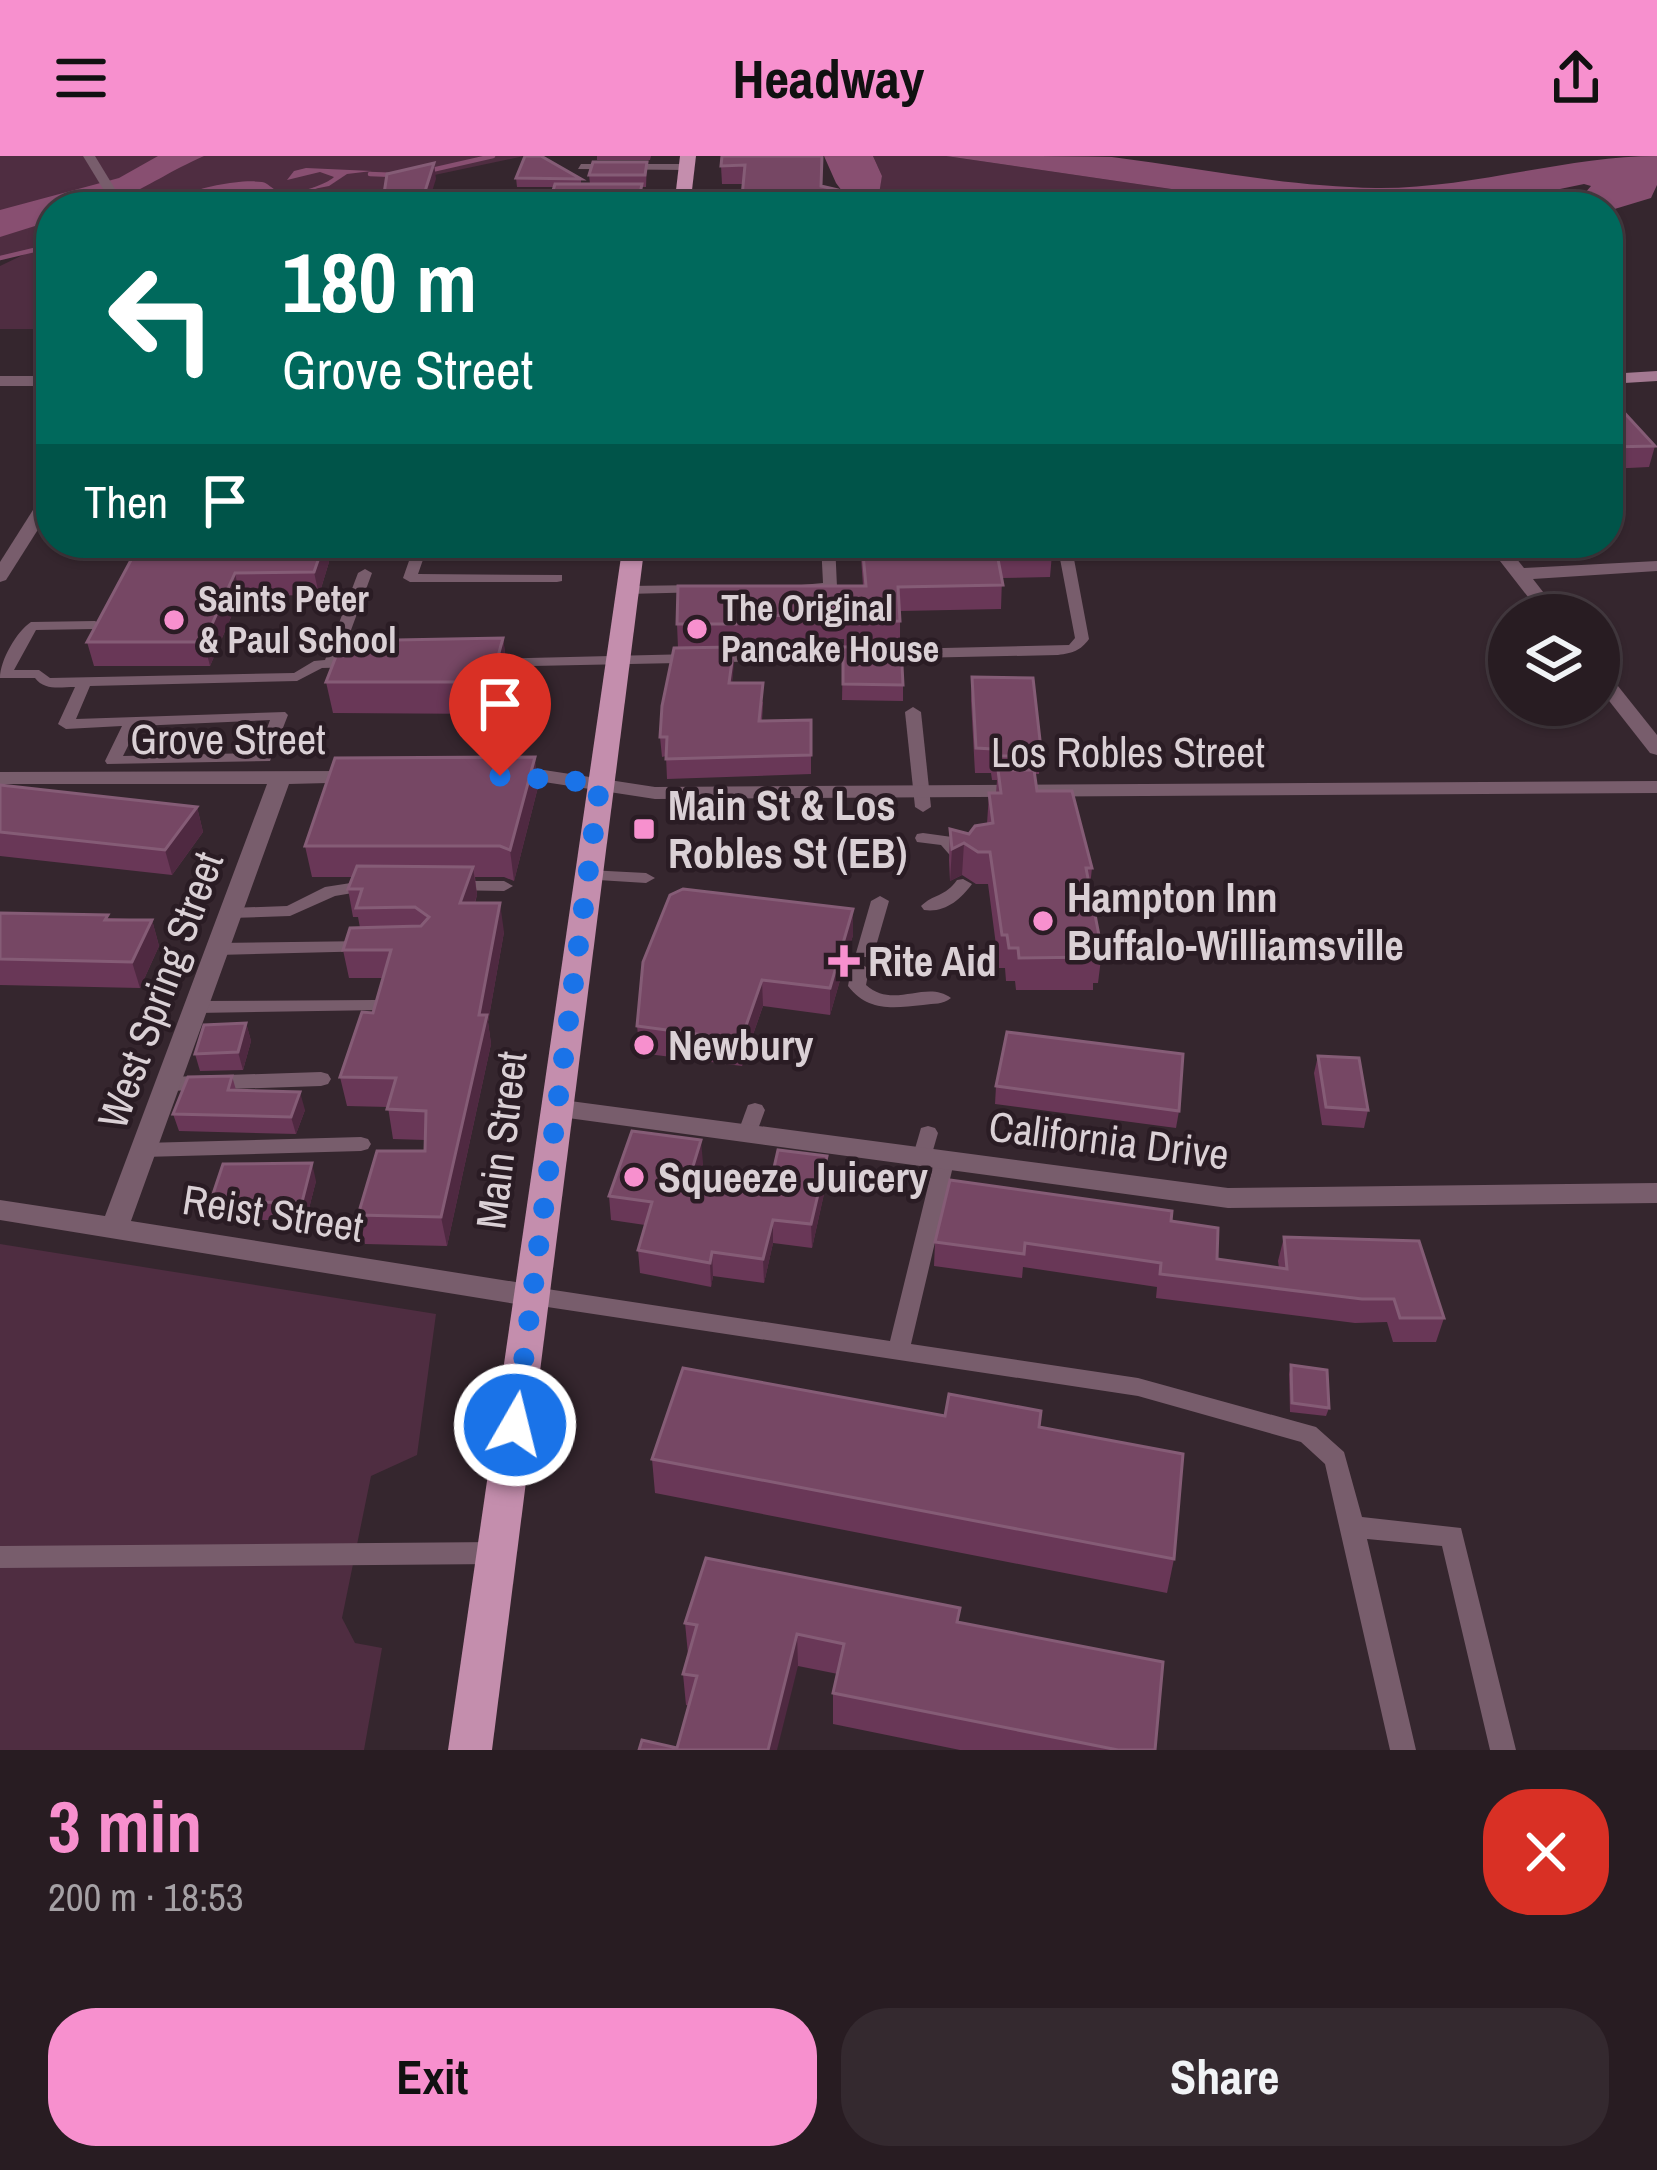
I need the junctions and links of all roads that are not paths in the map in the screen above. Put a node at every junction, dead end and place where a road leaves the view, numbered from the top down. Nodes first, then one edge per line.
1 (89, 156) edge
2 (687, 161) edge
3 (582, 165) edge
4 (110, 192) edge
5 (683, 192) edge
6 (1657, 376) edge
7 (1623, 378) edge
8 (0, 381) edge
9 (36, 381) edge
10 (36, 524) edge
11 (417, 558) edge
12 (632, 558) edge
13 (829, 558) edge
14 (1067, 558) edge
15 (1507, 558) edge
16 (1657, 566) edge
17 (365, 573) dead end
18 (1519, 574) junction
19 (0, 576) edge
20 (557, 578) dead end
21 (785, 588) edge
22 (718, 589) edge
23 (627, 590) junction
24 (1535, 594) edge
25 (95, 625) edge
26 (617, 662) junction
27 (457, 663) edge
28 (331, 664) junction
29 (364, 664) edge
30 (2, 674) edge
31 (297, 676) junction
32 (85, 682) junction
33 (1620, 702) edge
34 (913, 712) dead end
35 (280, 716) junction
36 (132, 721) junction
37 (1657, 749) edge
38 (496, 776) edge
39 (376, 777) edge
40 (0, 778) edge
41 (280, 778) junction
42 (600, 783) junction
43 (1657, 787) edge
44 (921, 800) junction
45 (923, 838) dead end
46 (961, 857) edge
47 (588, 875) junction
48 (646, 878) dead end
49 (963, 884) dead end
50 (397, 885) edge
51 (440, 886) edge
52 (504, 886) dead end
53 (880, 901) dead end
54 (930, 906) dead end
55 (230, 913) junction
56 (398, 947) edge
57 (217, 949) junction
58 (942, 998) dead end
59 (376, 1006) edge
60 (196, 1007) junction
61 (321, 1079) dead end
62 (167, 1084) junction
63 (555, 1108) junction
64 (361, 1144) dead end
65 (143, 1150) junction
66 (931, 1151) junction
67 (1657, 1193) edge
68 (0, 1210) edge
69 (114, 1230) junction
70 (534, 1296) junction
71 (898, 1352) junction
72 (1354, 1526) junction
73 (497, 1553) junction
74 (0, 1557) edge
75 (470, 1750) edge
76 (1403, 1750) edge
77 (1503, 1750) edge

1 - 4 street
2 - 3 lane
2 - 5 main road
6 - 7 street
8 - 9 street
10 - 19 street
11 - 20 lane
12 - 23 main road, Main Street
13 - 21 lane
14 - 26 lane
15 - 18 street
16 - 18 street
17 - 28 lane
18 - 24 street
22 - 23 lane
23 - 26 main road, Main Street
25 - 30 lane
26 - 27 lane
26 - 42 main road, Main Street
28 - 29 lane
28 - 31 lane
30 - 32 lane
31 - 32 lane
31 - 35 lane
32 - 36 lane
33 - 37 street
34 - 44 lane
35 - 36 lane
35 - 36 lane
38 - 42 street
39 - 41 street, Grove Street
40 - 41 street, Grove Street
41 - 55 street, West Spring Street
42 - 44 street, Los Robles Street
42 - 47 main road, Main Street
43 - 44 street, Los Robles Street
45 - 46 lane
47 - 48 lane
47 - 63 main road, Main Street
49 - 54 lane
50 - 55 lane
51 - 52 lane
53 - 58 lane
55 - 57 street, West Spring Street
56 - 57 lane
57 - 60 street, West Spring Street
59 - 60 lane
60 - 62 street, West Spring Street
61 - 62 lane
62 - 65 street, West Spring Street
63 - 66 street, California Drive
63 - 70 main road, Main Street
64 - 65 lane
65 - 69 street, West Spring Street
66 - 67 street, California Drive
66 - 71 lane
68 - 69 street, Reist Street
69 - 70 street, Reist Street
70 - 71 lane
70 - 73 main road, Main Street
71 - 72 lane
72 - 76 lane
72 - 77 lane
73 - 74 lane
73 - 75 main road, Main Street

